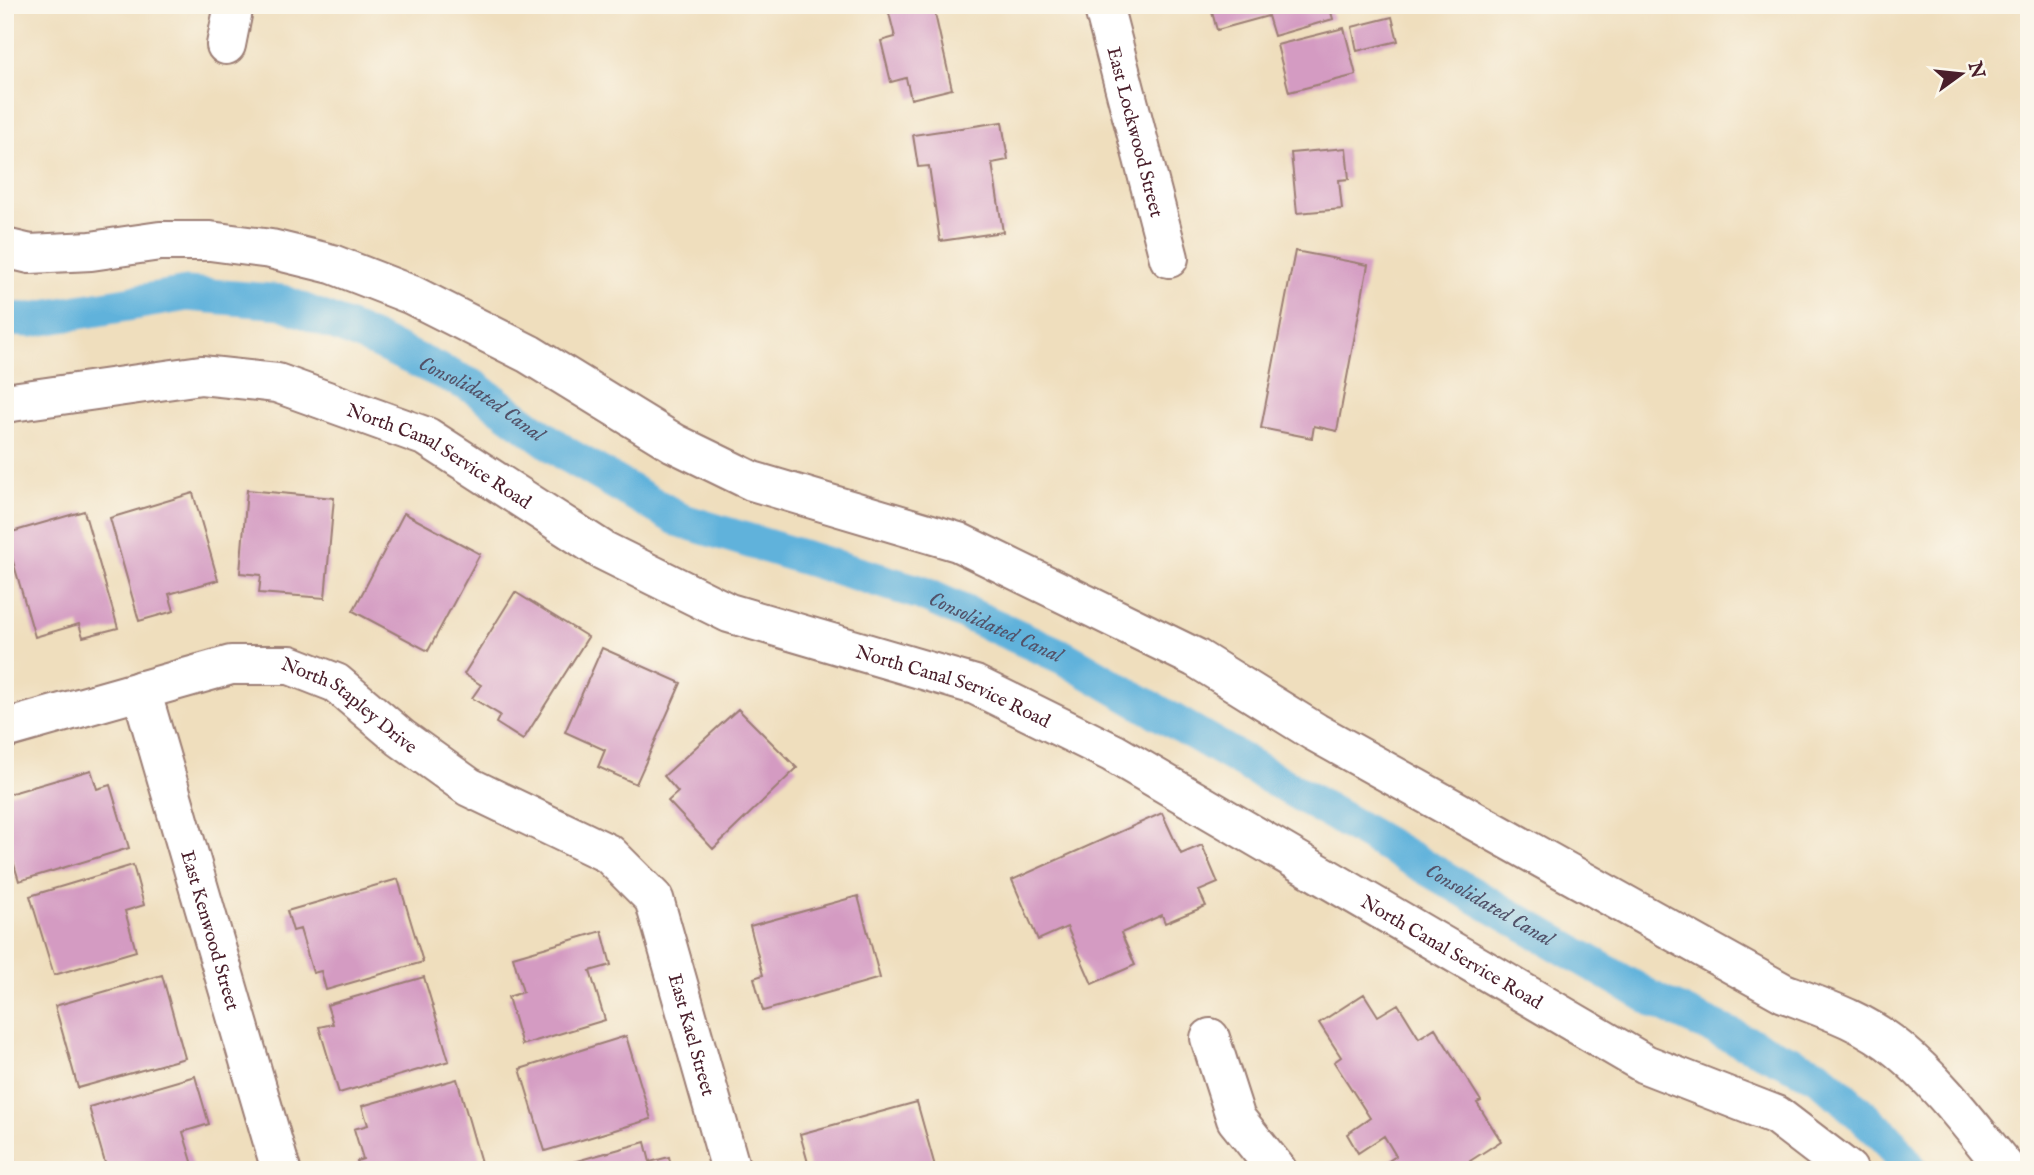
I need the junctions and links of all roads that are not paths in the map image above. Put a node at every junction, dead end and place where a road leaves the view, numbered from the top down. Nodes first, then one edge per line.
1 (233, 5) edge
2 (1103, 5) edge
3 (226, 45) dead end
4 (5, 248) edge
5 (1169, 258) dead end
6 (5, 403) edge
7 (141, 690) junction
8 (5, 729) edge
9 (654, 899) joint
10 (1210, 1038) dead end
11 (281, 1170) edge
12 (731, 1170) edge
13 (1277, 1170) edge
14 (1848, 1170) edge
15 (2007, 1170) edge

1 - 3 street
2 - 5 street, East Lockwood Street
4 - 15 street
6 - 14 street, North Canal Service Road
7 - 8 street, North Stapley Drive
7 - 9 street, North Stapley Drive
7 - 11 street, East Kenwood Street
9 - 12 street, East Kael Street
10 - 13 street

